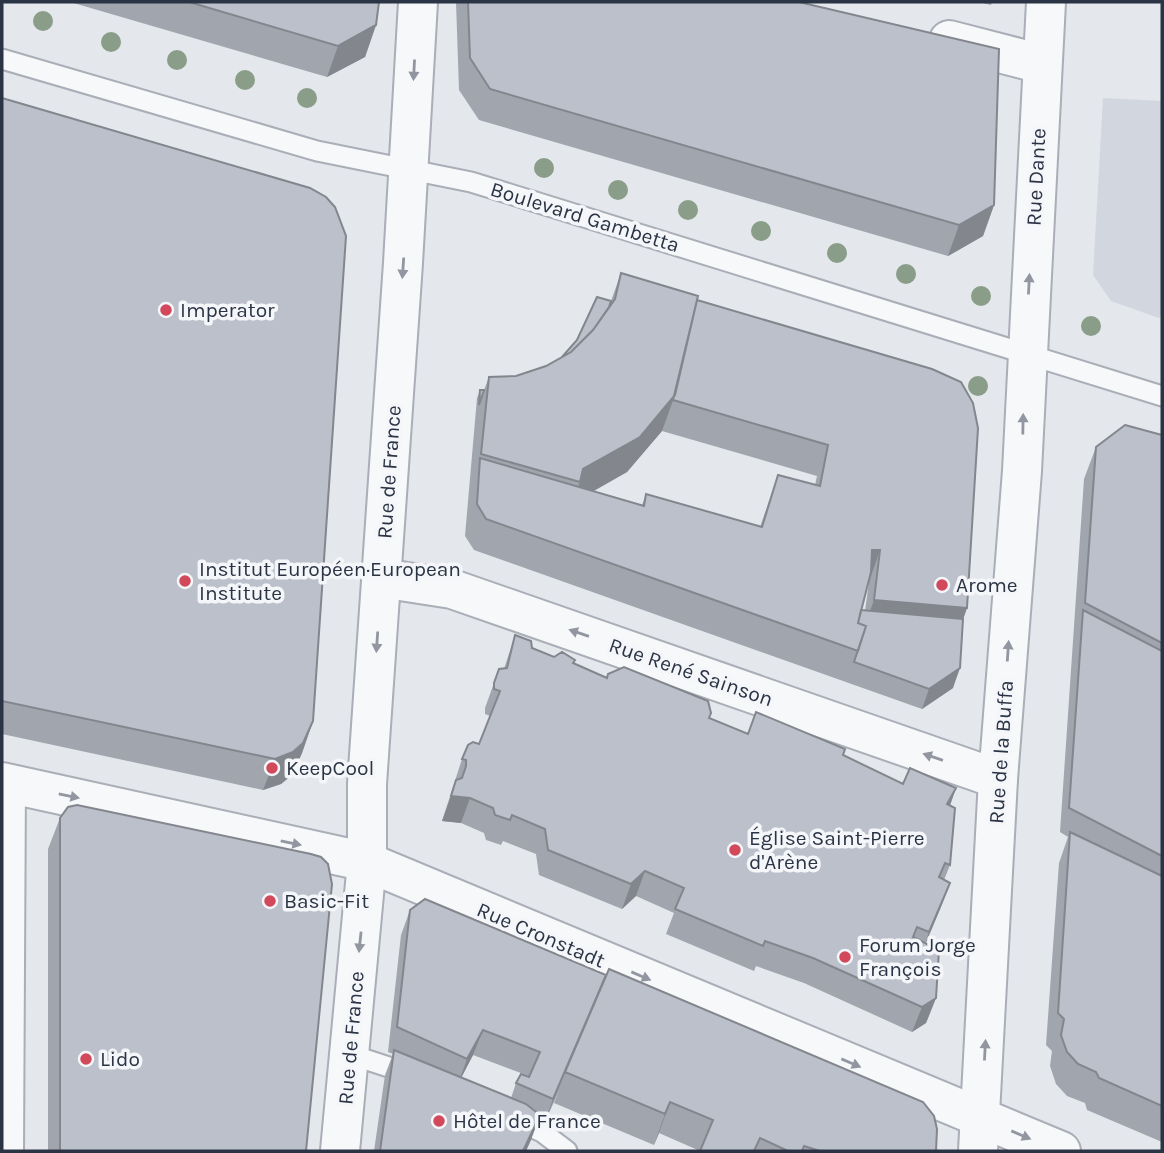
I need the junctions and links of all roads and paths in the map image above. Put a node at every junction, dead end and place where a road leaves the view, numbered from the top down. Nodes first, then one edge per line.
1 (418, 2) edge
2 (1046, 2) edge
3 (909, 30) edge
4 (2, 59) edge
5 (1042, 64) junction
6 (409, 170) junction
7 (1026, 352) junction
8 (1162, 396) edge
9 (381, 578) junction
10 (998, 779) junction
11 (4, 782) edge
12 (367, 862) junction
13 (349, 1054) junction
14 (428, 1082) edge
15 (491, 1110) edge
16 (980, 1135) edge
17 (4, 1151) edge
18 (340, 1151) edge
19 (567, 1151) edge
20 (1061, 1151) edge

1 -> 6 street, Rue de France
2 - 5 street, Rue Dante
3 - 5 street
4 - 6 lane, Boulevard Gambetta
7 -> 5 street, Rue Dante
6 - 7 lane, Boulevard Gambetta
6 -> 9 street, Rue de France
7 - 8 lane, Boulevard Gambetta
10 -> 7 street, Rue de la Buffa
10 -> 9 street, Rue René Sainson
9 -> 12 street, Rue de France
16 -> 10 street, Rue de la Buffa
11 -> 12 street, Rue Cronstadt
11 - 17 street
12 -> 13 street, Rue de France
12 -> 16 street, Rue Cronstadt
13 - 14 lane
13 - 18 street, Rue de France
15 - 19 lane
16 -> 20 street, Rue Cronstadt

